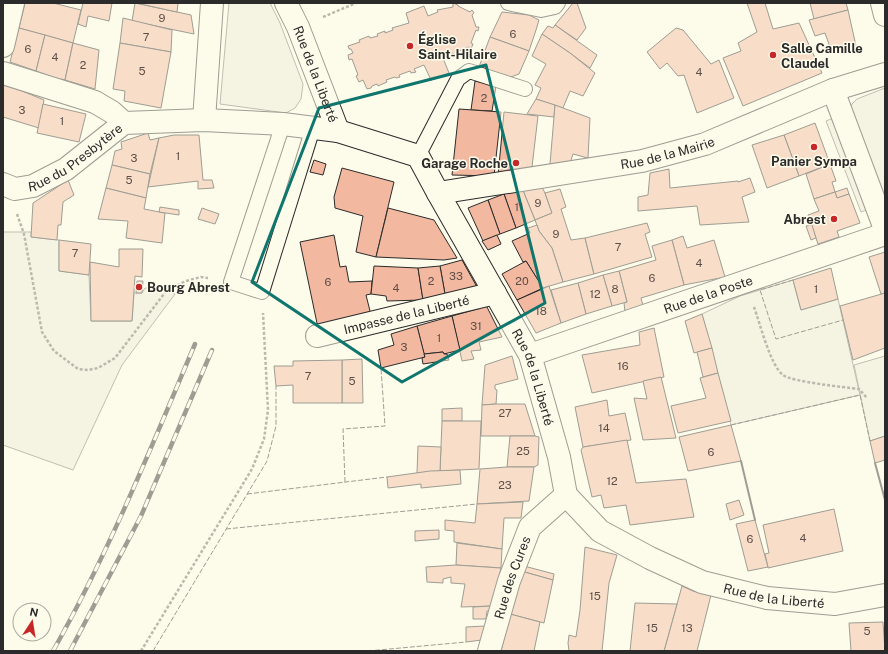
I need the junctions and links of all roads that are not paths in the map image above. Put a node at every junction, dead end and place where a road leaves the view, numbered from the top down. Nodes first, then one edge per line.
1 (13, 3) edge
2 (212, 3) edge
3 (286, 3) edge
4 (508, 3) edge
5 (558, 3) edge
6 (882, 3) edge
7 (885, 16) edge
8 (3, 46) edge
9 (3, 73) edge
10 (885, 74) edge
11 (525, 89) dead end
12 (833, 90) junction
13 (204, 120) junction
14 (124, 123) junction
15 (283, 124) junction
16 (313, 128) junction
17 (338, 131) junction
18 (418, 156) junction
19 (438, 193) junction
20 (11, 194) edge
21 (885, 229) edge
22 (885, 234) edge
23 (495, 293) junction
24 (317, 336) dead end
25 (530, 355) junction
26 (566, 495) junction
27 (885, 595) edge
28 (489, 651) edge

1 - 8 street
2 - 13 street
3 - 17 street, Rue de la Liberté
4 - 5 lane
6 - 7 street
9 - 14 street
10 - 12 street, Rue de la Mairie
11 - 18 lane
12 - 19 street, Rue de la Mairie
12 - 21 street
13 - 14 street, Rue du Presbytère
13 - 15 street, Rue du Presbytère
14 - 20 street, Rue du Presbytère
15 - 16 street, Rue du Presbytère
15 - 16 lane
16 - 17 street, Rue du Presbytère
17 - 18 street, Rue de la Liberté
18 - 19 street, Rue de la Liberté
19 - 23 street, Rue de la Liberté
22 - 25 street, Rue de la Poste
23 - 24 street, Impasse de la Liberté
23 - 25 street, Rue de la Liberté
25 - 26 street, Rue de la Liberté
26 - 27 street, Rue de la Liberté
26 - 28 street, Rue des Cures

